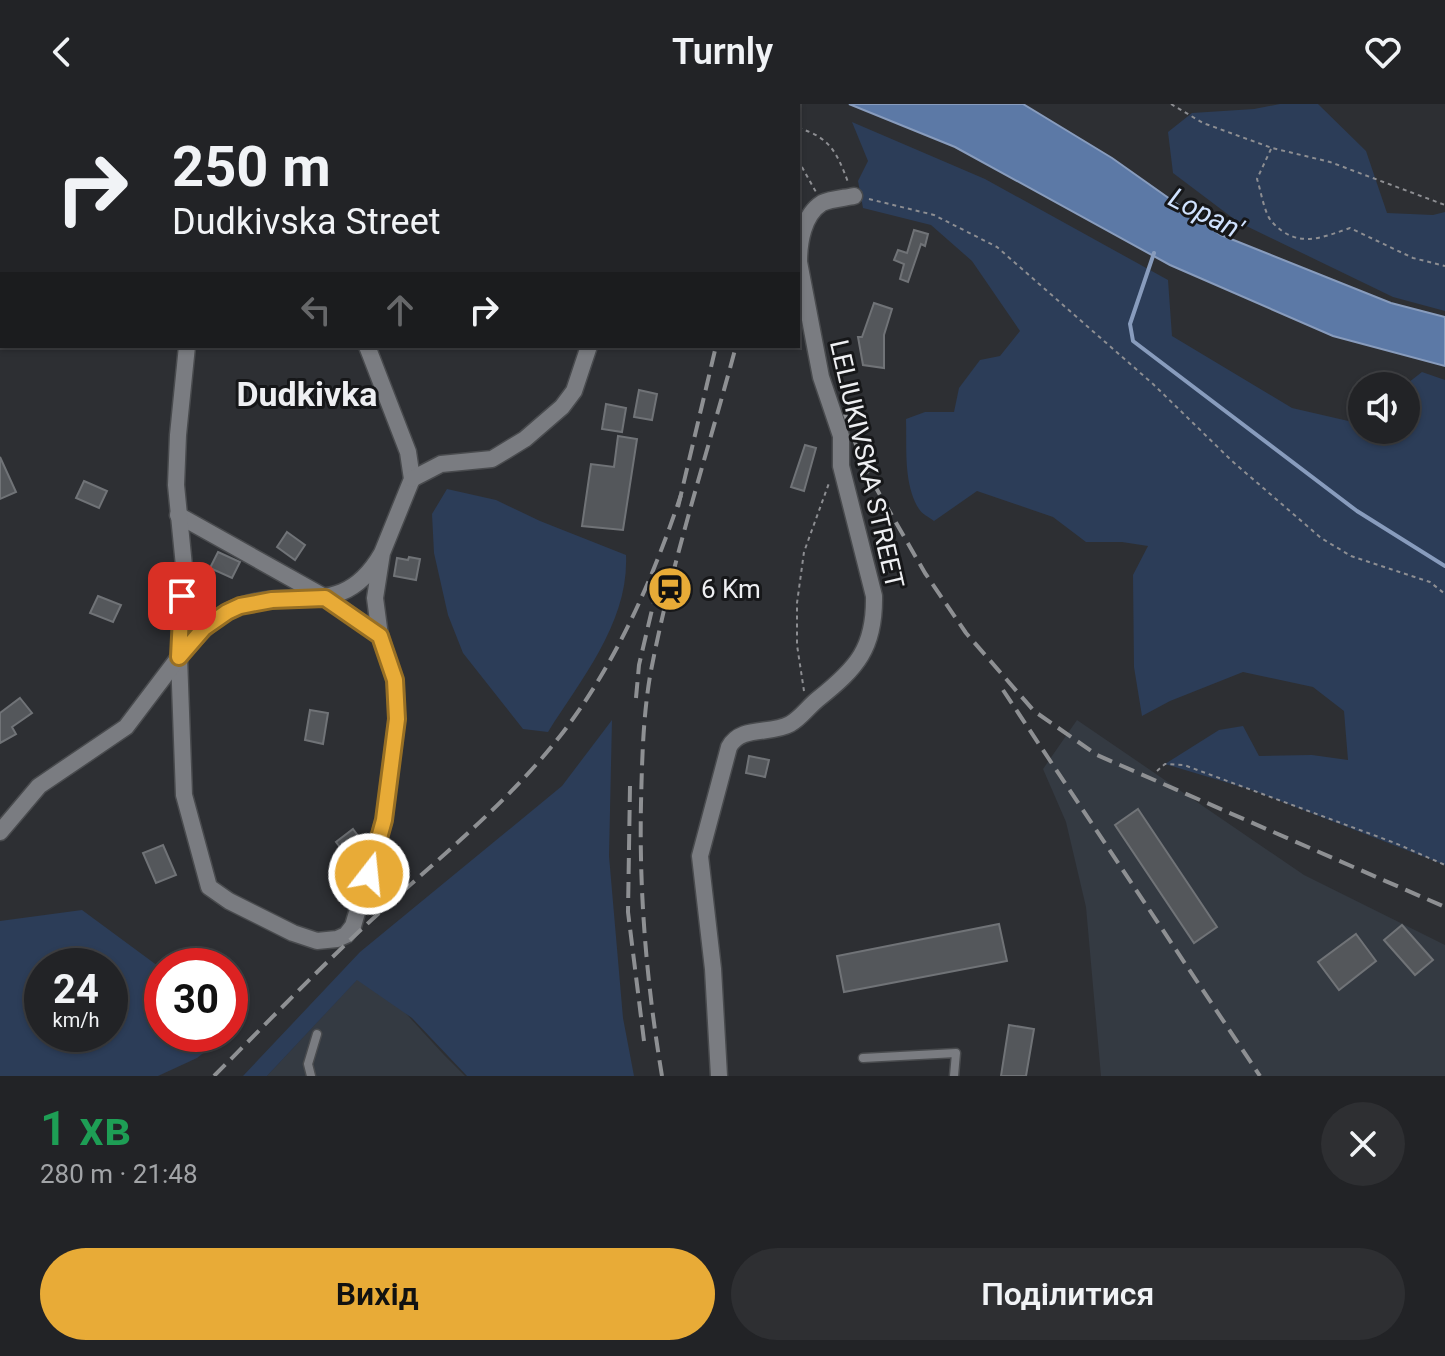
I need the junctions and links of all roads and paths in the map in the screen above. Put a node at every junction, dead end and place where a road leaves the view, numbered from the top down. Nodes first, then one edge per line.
1 (1171, 104) edge
2 (800, 129) edge
3 (1272, 148) junction
4 (800, 164) edge
5 (854, 196) junction
6 (822, 203) junction
7 (1445, 205) edge
8 (800, 242) edge
9 (1445, 266) edge
10 (800, 267) edge
11 (187, 348) edge
12 (368, 348) edge
13 (588, 348) edge
14 (841, 466) junction
15 (412, 479) junction
16 (178, 515) junction
17 (382, 553) junction
18 (1445, 594) edge
19 (325, 598) junction
20 (380, 636) junction
21 (179, 657) junction
22 (805, 712) junction
23 (1157, 771) dead end
24 (0, 832) edge
25 (1445, 865) edge
26 (317, 1034) dead end
27 (863, 1058) dead end
28 (311, 1076) edge
29 (719, 1076) edge
30 (954, 1076) edge

1 - 3 path
2 - 5 path
3 - 7 path
3 - 9 path
4 - 6 path
5 - 6 street
5 - 18 path
6 - 8 street, LELIUKIVSKA STREET
10 - 14 street, LELIUKIVSKA STREET
11 - 16 street
12 - 15 street
13 - 15 street
14 - 22 path
14 - 22 street, LELIUKIVSKA STREET
15 - 17 street
16 - 19 street
16 - 21 street
17 - 19 street
17 - 20 street
19 - 20 street
19 - 21 street
20 - 21 street
21 - 24 street
22 - 29 street, LELIUKIVSKA STREET
23 - 25 path
26 - 28 lane
27 - 30 lane

